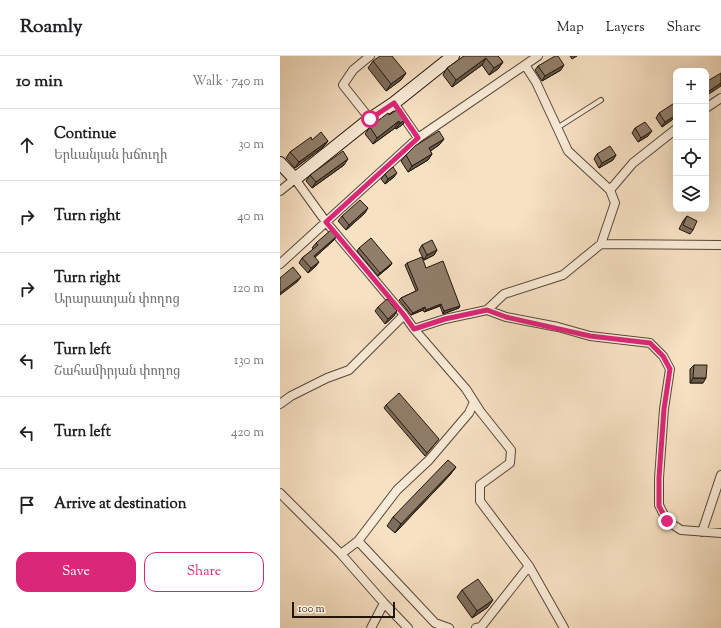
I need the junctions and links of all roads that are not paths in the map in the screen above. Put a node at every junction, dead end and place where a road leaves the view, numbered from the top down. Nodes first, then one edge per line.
1 (370, 56) edge
2 (453, 56) edge
3 (538, 56) edge
4 (525, 65) junction
5 (721, 98) edge
6 (601, 100) dead end
7 (394, 103) junction
8 (709, 106) edge
9 (370, 119) junction
10 (557, 129) junction
11 (673, 131) edge
12 (418, 138) junction
13 (280, 163) edge
14 (295, 179) junction
15 (610, 190) junction
16 (280, 191) edge
17 (326, 222) junction
18 (601, 244) junction
19 (721, 245) edge
20 (280, 264) edge
21 (487, 310) junction
22 (404, 315) junction
23 (414, 329) junction
24 (474, 402) junction
25 (280, 404) edge
26 (721, 475) edge
27 (280, 493) edge
28 (702, 532) junction
29 (721, 533) edge
30 (358, 541) junction
31 (341, 554) junction
32 (529, 566) junction
33 (384, 603) junction
34 (370, 628) edge
35 (408, 628) edge
36 (449, 628) edge
37 (476, 628) edge
38 (564, 628) edge

1 - 9 street
2 - 7 main road
3 - 4 street
4 - 10 street
4 - 12 street
5 - 8 street
6 - 10 lane
7 - 9 main road
7 - 12 street
9 - 14 main road
10 - 15 street
11 - 15 street
12 - 17 street
13 - 14 main road
14 - 16 street
14 - 17 street
15 - 18 street
17 - 20 street
17 - 22 street
18 - 19 street
18 - 21 street
21 - 23 street
21 - 28 street
22 - 23 street
22 - 25 street
23 - 24 street
24 - 30 street
24 - 32 street
26 - 28 street
27 - 31 street
28 - 29 street
30 - 31 street
30 - 36 street
31 - 33 street
32 - 37 street
32 - 38 street
33 - 34 street
33 - 35 street

